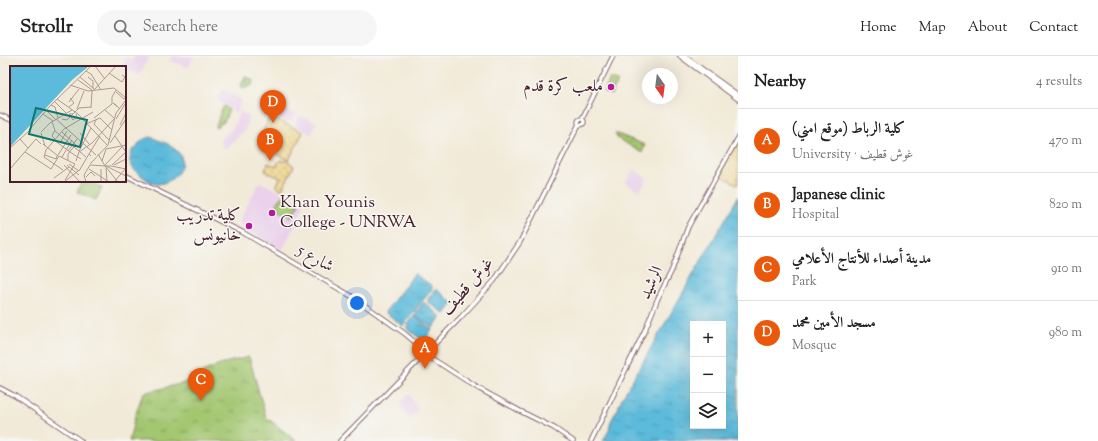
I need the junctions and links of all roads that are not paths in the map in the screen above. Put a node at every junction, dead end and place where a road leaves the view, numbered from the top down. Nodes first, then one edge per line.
1 (613, 56) edge
2 (680, 56) edge
3 (684, 56) edge
4 (738, 95) edge
5 (738, 99) edge
6 (0, 115) edge
7 (10, 120) edge
8 (738, 138) edge
9 (126, 176) edge
10 (425, 353) junction
11 (0, 388) edge
12 (82, 441) edge
13 (340, 441) edge
14 (573, 441) edge
15 (591, 441) edge

1 - 10 main road, غوش قطيف
2 - 5 main road
3 - 4 main road
6 - 7 main road
8 - 15 main road, الرشيد
9 - 10 main road, شارع 5
10 - 13 main road, غوش قطيف
10 - 14 main road
11 - 12 main road

